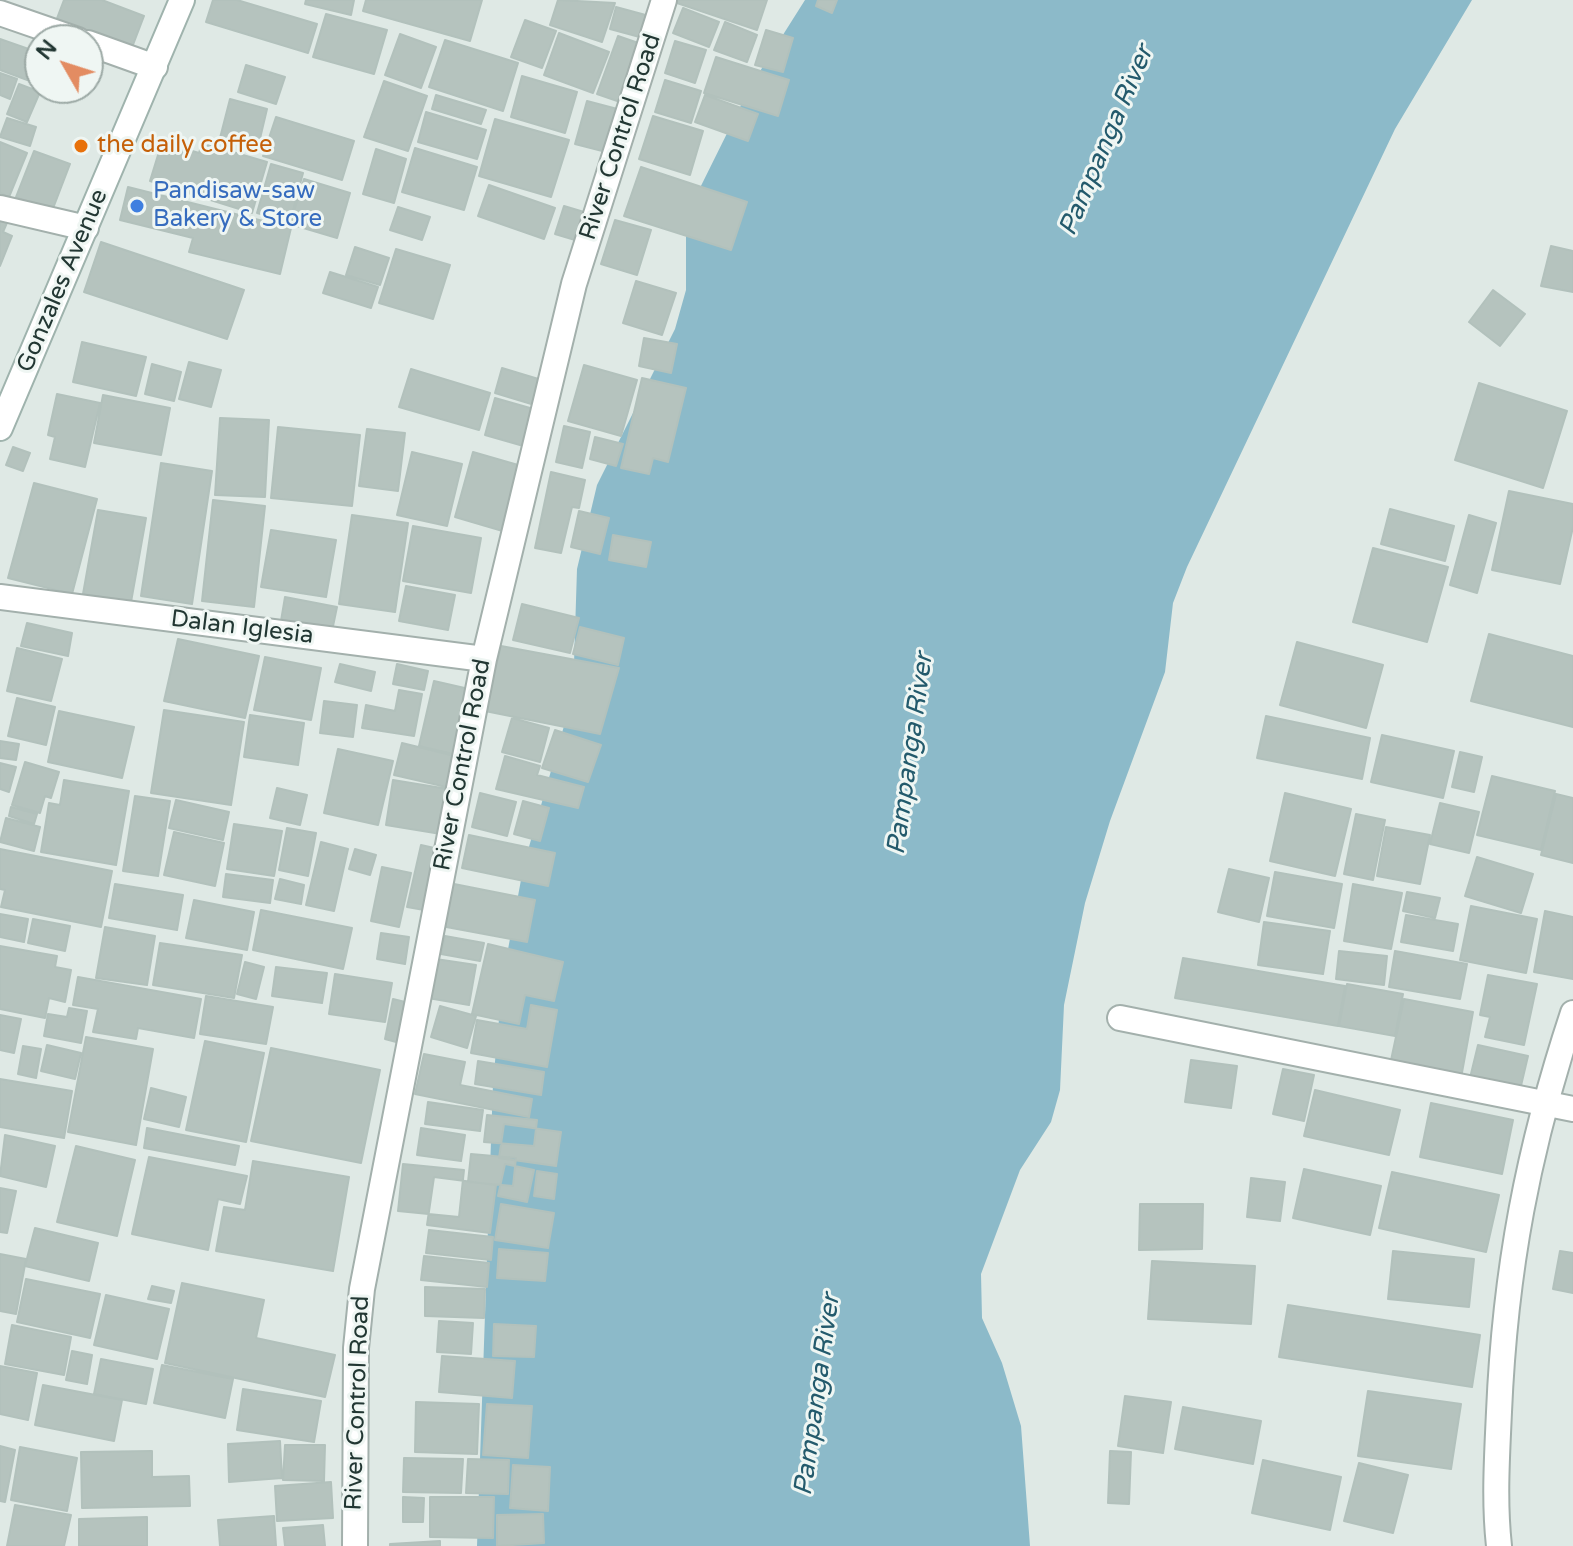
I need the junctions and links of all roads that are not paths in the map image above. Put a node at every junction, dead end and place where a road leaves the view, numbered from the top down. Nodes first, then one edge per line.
1 (182, 0) edge
2 (664, 0) edge
3 (0, 13) edge
4 (32, 24) edge
5 (104, 49) edge
6 (155, 67) junction
7 (0, 208) edge
8 (86, 228) junction
9 (0, 428) edge
10 (0, 597) edge
11 (484, 659) junction
12 (1573, 1013) edge
13 (1120, 1018) dead end
14 (1544, 1102) junction
15 (1573, 1109) edge
16 (355, 1546) edge
17 (1499, 1546) edge

1 - 6 street, Gonzales Avenue
2 - 11 street, River Control Road
3 - 4 street
5 - 6 street
6 - 8 street, Gonzales Avenue
7 - 8 street
8 - 9 street, Gonzales Avenue
10 - 11 street, Dalan Iglesia
11 - 16 street, River Control Road
12 - 14 street
13 - 14 street
14 - 15 street
14 - 17 street

